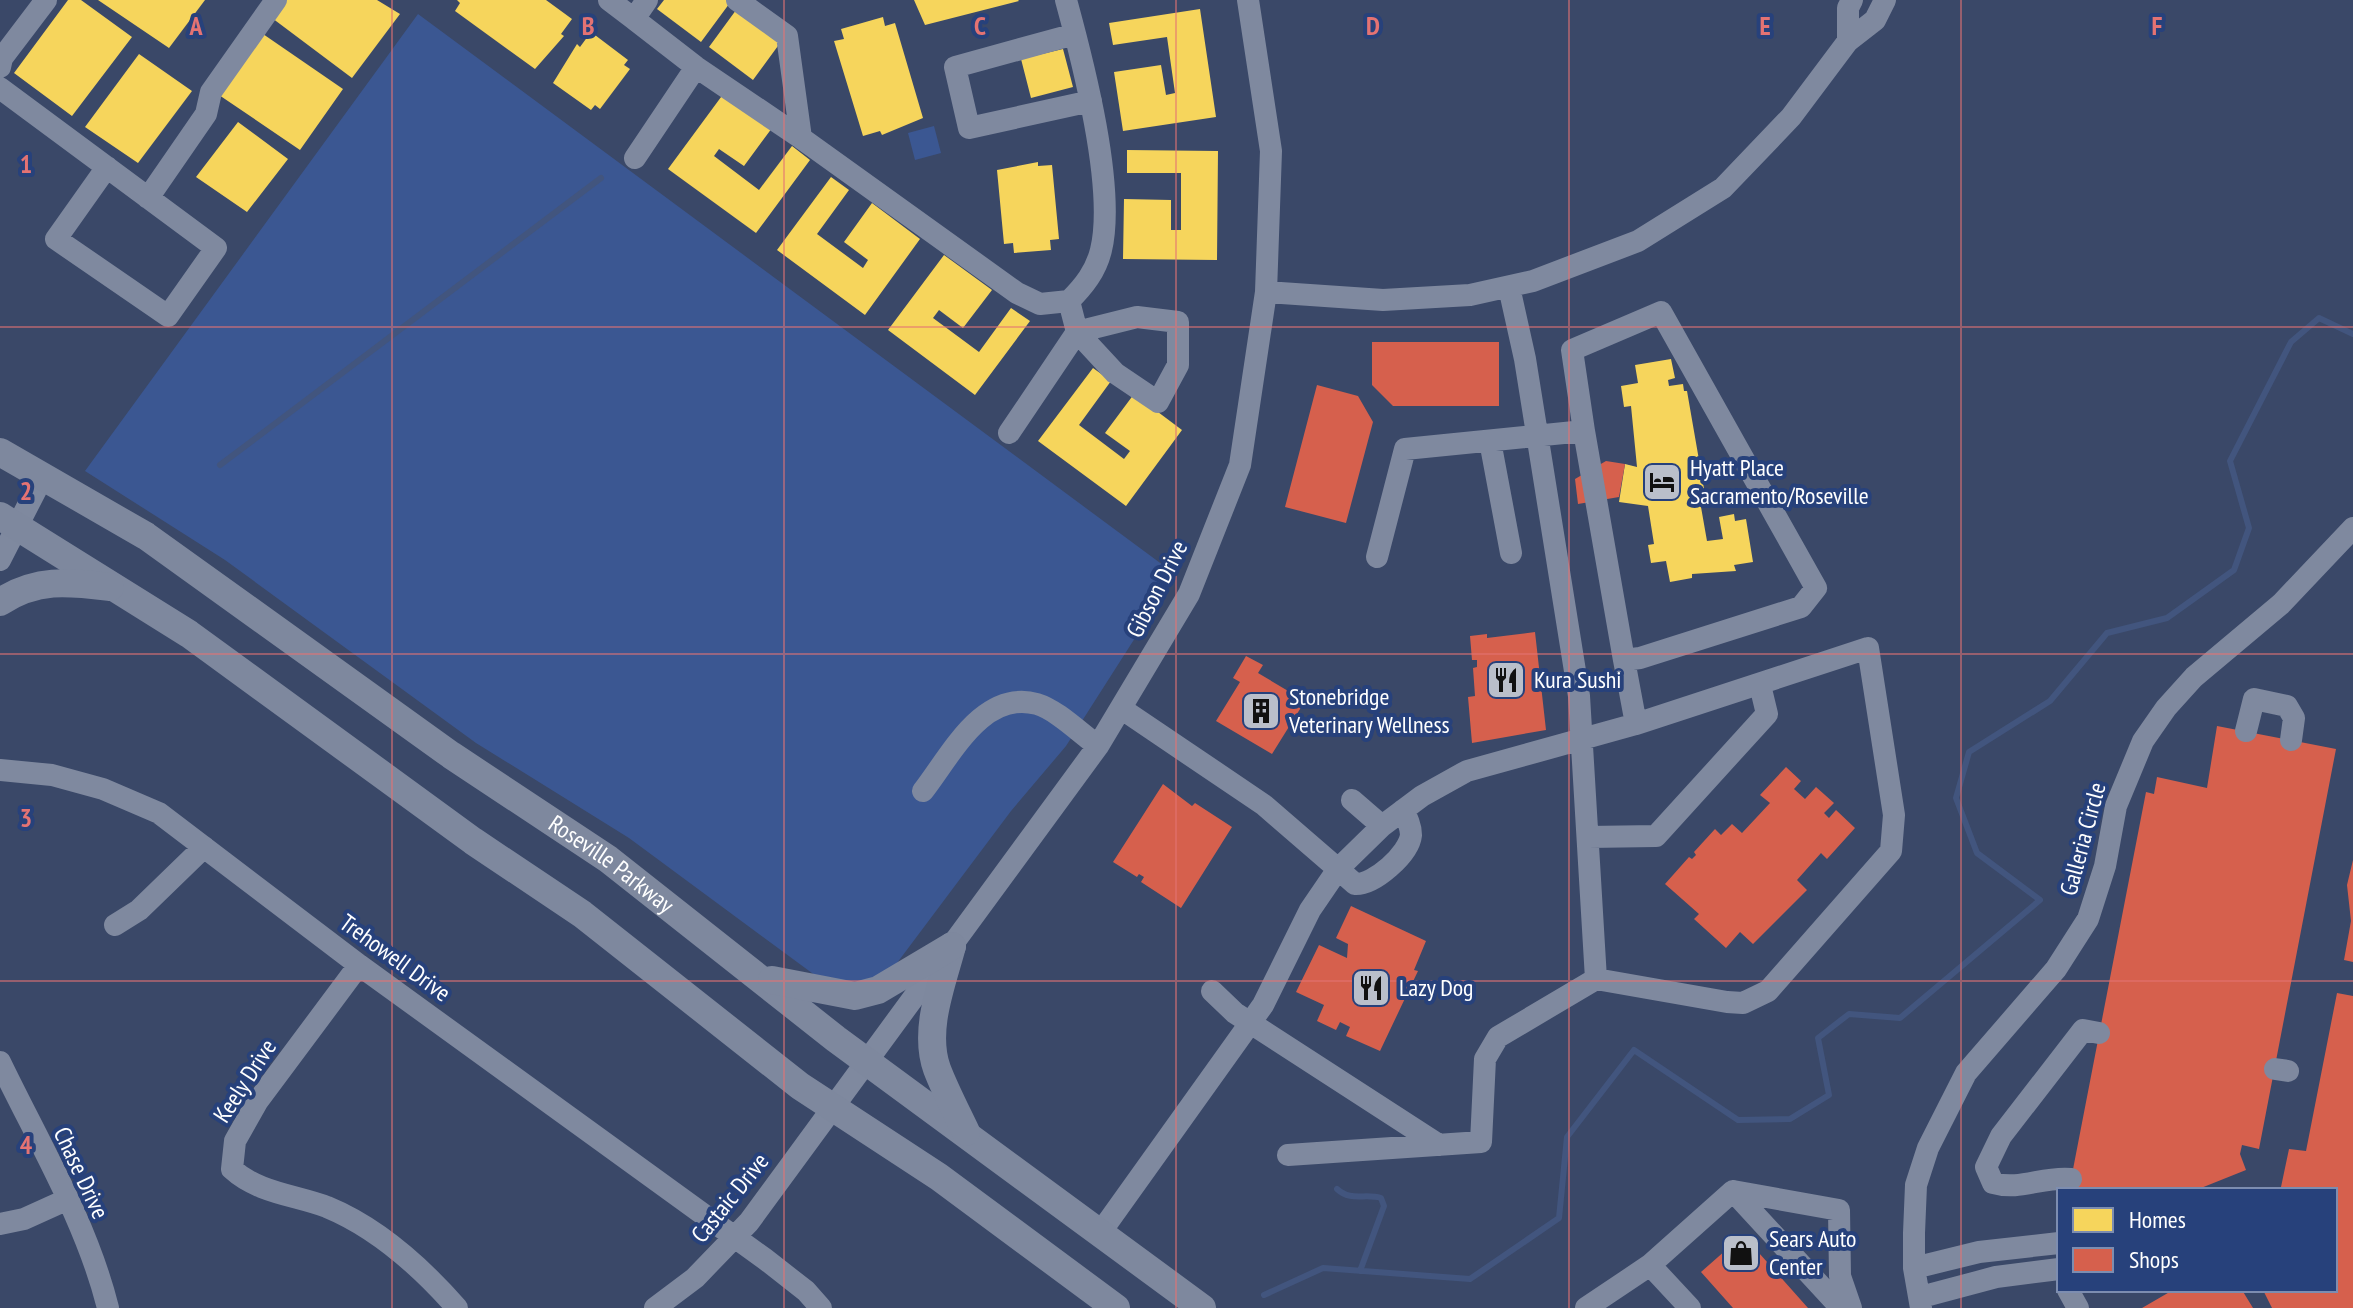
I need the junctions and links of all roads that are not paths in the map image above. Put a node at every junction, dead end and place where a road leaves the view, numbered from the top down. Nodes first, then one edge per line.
1 (46, 0) edge
2 (276, 0) edge
3 (609, 0) edge
4 (647, 0) edge
5 (737, 0) edge
6 (1066, 0) edge
7 (1248, 0) edge
8 (1852, 0) edge
9 (1885, 0) edge
10 (634, 19) junction
11 (1075, 34) junction
12 (1848, 41) junction
13 (1, 60) edge
14 (696, 67) junction
15 (0, 88) edge
16 (1091, 101) junction
17 (801, 138) junction
18 (635, 158) dead end
19 (107, 167) junction
20 (148, 198) junction
21 (1509, 287) junction
22 (1266, 292) junction
23 (1069, 301) junction
24 (1077, 332) junction
25 (1584, 431) junction
26 (1009, 433) dead end
27 (1537, 437) junction
28 (1490, 441) junction
29 (0, 452) edge
30 (43, 476) junction
31 (9, 521) edge
32 (2353, 528) edge
33 (1511, 553) dead end
34 (1377, 557) dead end
35 (0, 560) edge
36 (113, 587) junction
37 (0, 602) edge
38 (1624, 660) junction
39 (1760, 685) junction
40 (1122, 709) junction
41 (1636, 724) junction
42 (2246, 731) dead end
43 (1583, 739) junction
44 (2291, 740) dead end
45 (1098, 746) junction
46 (0, 770) edge
47 (923, 791) dead end
48 (1352, 800) dead end
49 (1403, 810) junction
50 (1382, 826) junction
51 (1588, 837) junction
52 (204, 847) junction
53 (1338, 869) junction
54 (115, 925) dead end
55 (952, 946) junction
56 (359, 965) junction
57 (763, 978) junction
58 (1596, 979) junction
59 (1212, 991) dead end
60 (1251, 1023) junction
61 (2099, 1033) dead end
62 (0, 1062) edge
63 (868, 1062) junction
64 (833, 1109) junction
65 (967, 1134) junction
66 (1439, 1145) junction
67 (1288, 1155) dead end
68 (2071, 1179) dead end
69 (1733, 1191) junction
70 (66, 1200) junction
71 (0, 1224) edge
72 (1100, 1233) junction
73 (737, 1238) junction
74 (2057, 1243) edge
75 (1915, 1258) junction
76 (1938, 1261) junction
77 (1650, 1265) junction
78 (2057, 1269) edge
79 (1952, 1298) edge
80 (1921, 1303) edge
81 (108, 1308) edge
82 (457, 1308) edge
83 (655, 1308) edge
84 (821, 1308) edge
85 (1116, 1308) edge
86 (1202, 1308) edge
87 (1588, 1308) edge
88 (1690, 1308) edge
89 (1841, 1308) edge
90 (1851, 1308) edge

1 - 13 street
2 - 20 street
3 - 10 street
4 - 10 street
5 - 17 street
6 - 11 street
7 - 22 street, Gibson Drive
8 - 12 street
9 - 12 street
10 - 14 street
11 - 16 street
11 - 16 street
12 - 21 street
14 - 17 street
14 - 18 street
15 - 19 street
16 - 23 street
17 - 23 street
19 - 20 street
19 - 20 street
21 - 22 street
21 - 27 street
22 - 40 street, Gibson Drive
23 - 24 street
24 - 24 street
24 - 26 street
25 - 27 street
25 - 38 street
25 - 38 street
27 - 28 street
27 - 43 street
28 - 33 street
28 - 34 street
29 - 30 main road, Roseville Parkway
30 - 31 street
30 - 57 main road, Roseville Parkway
31 - 35 street
31 - 36 main road
32 - 75 street, Galleria Circle
36 - 37 main road
36 - 64 main road
38 - 41 street
39 - 41 street
39 - 51 street
39 - 58 street
40 - 45 street, Gibson Drive
40 - 53 street
41 - 43 street
42 - 44 street
43 - 49 street
43 - 51 street
45 - 47 street
45 - 55 street, Gibson Drive
46 - 52 street, Trehowell Drive
48 - 50 street
49 - 50 street
49 - 53 street
50 - 53 street
51 - 58 street
52 - 54 street
52 - 56 street, Trehowell Drive
53 - 60 street
55 - 57 main road
55 - 63 street, Gibson Drive
55 - 65 main road
56 - 73 street, Trehowell Drive
56 - 82 street, Keely Drive
57 - 63 main road, Roseville Parkway
58 - 66 street
59 - 60 street
60 - 66 street
60 - 72 street
61 - 68 street
62 - 70 street, Chase Drive
63 - 64 street, Gibson Drive
63 - 65 main road, Roseville Parkway
64 - 73 street, Castaic Drive
64 - 85 main road
65 - 72 main road, Roseville Parkway
66 - 67 street
69 - 77 street
69 - 89 street
69 - 90 street
70 - 71 street
70 - 81 street, Chase Drive
72 - 86 main road, Roseville Parkway
73 - 83 street, Castaic Drive
73 - 84 street, Trehowell Drive
74 - 76 street
75 - 76 street
75 - 80 street, Galleria Circle
76 - 79 street
77 - 87 street
77 - 88 street
78 - 79 street
79 - 80 street

